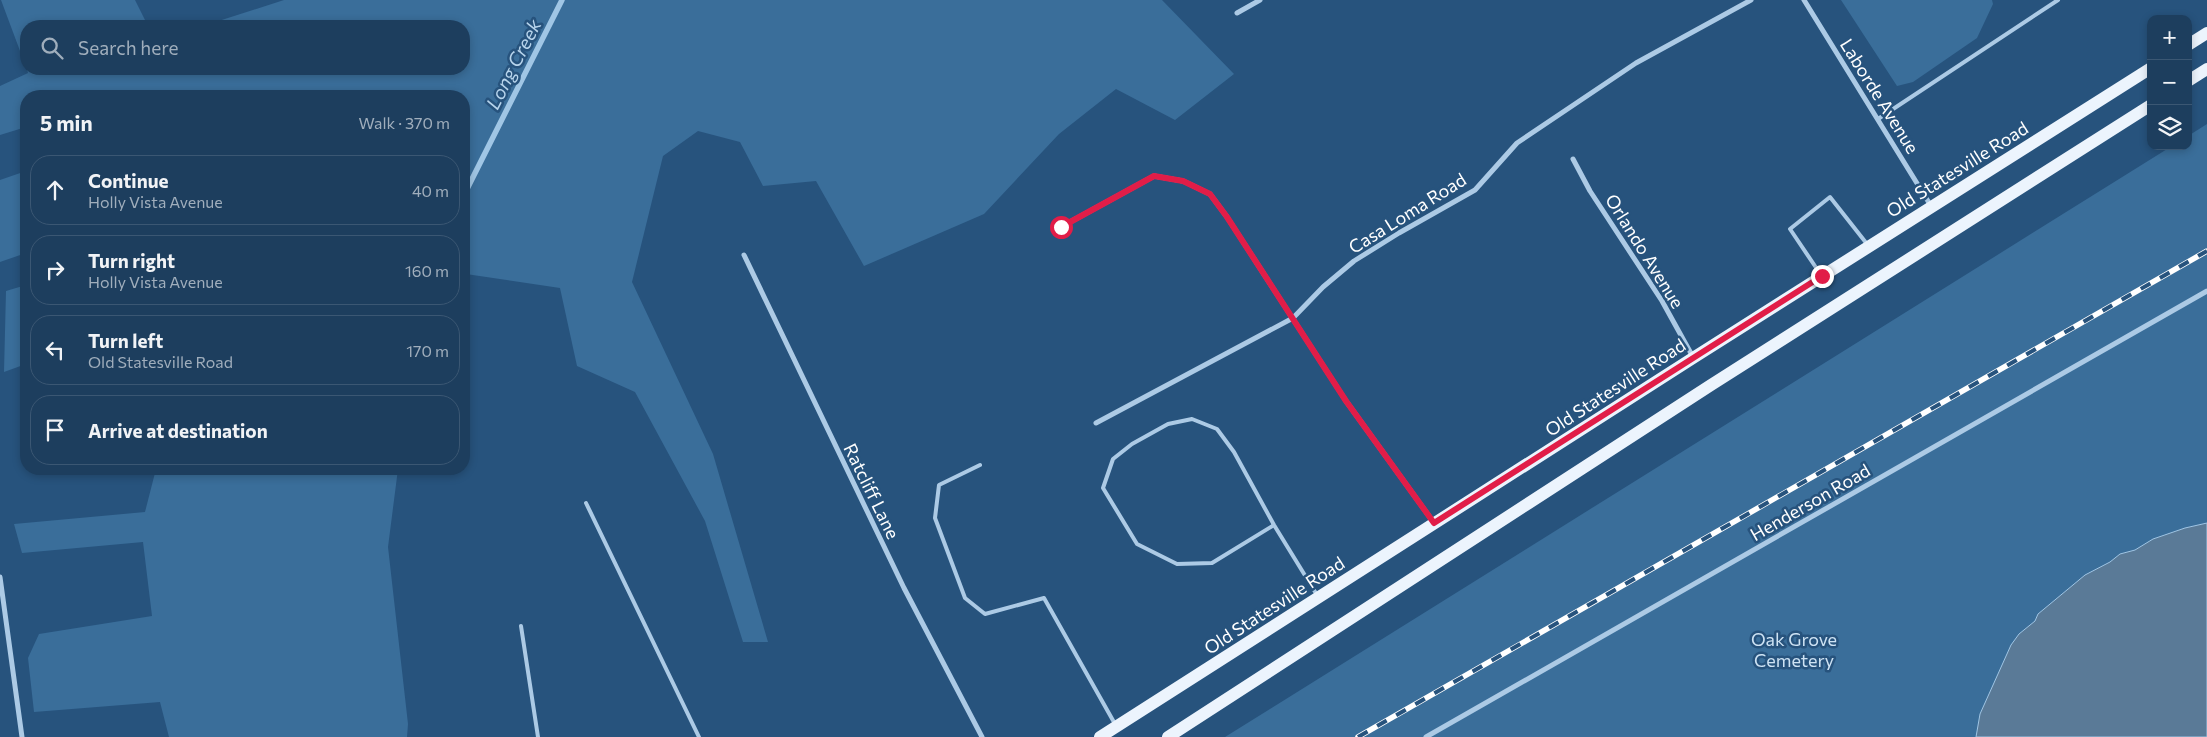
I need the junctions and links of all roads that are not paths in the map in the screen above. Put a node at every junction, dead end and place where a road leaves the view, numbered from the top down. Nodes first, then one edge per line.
1 (1260, 0) edge
2 (1751, 0) edge
3 (1804, 0) edge
4 (2058, 0) edge
5 (1237, 13) dead end
6 (2207, 33) edge
7 (2192, 42) edge
8 (2207, 69) edge
9 (2147, 71) edge
10 (2192, 78) edge
11 (2147, 108) edge
12 (1878, 119) junction
13 (1573, 159) dead end
14 (1932, 206) junction
15 (1061, 227) dead end
16 (1869, 246) junction
17 (744, 255) dead end
18 (1822, 276) junction
19 (2207, 290) edge
20 (1293, 318) junction
21 (1693, 358) junction
22 (1096, 423) dead end
23 (980, 465) dead end
24 (586, 503) dead end
25 (1434, 523) junction
26 (1274, 525) junction
27 (0, 577) edge
28 (1318, 597) junction
29 (521, 626) dead end
30 (1116, 726) junction
31 (22, 737) edge
32 (538, 737) edge
33 (700, 737) edge
34 (982, 737) edge
35 (1100, 737) edge
36 (1168, 737) edge
37 (1426, 737) edge

1 - 5 street
2 - 20 street, Casa Loma Road
3 - 12 street, Laborde Avenue
4 - 12 lane
6 - 7 main road
8 - 10 main road
9 - 14 main road, Old Statesville Road
11 - 36 main road
12 - 14 street, Laborde Avenue
13 - 21 street, Orlando Avenue
14 - 16 main road, Old Statesville Road
15 - 20 street
16 - 18 main road, Old Statesville Road
16 - 18 lane
17 - 34 street, Ratcliff Lane
18 - 21 main road, Old Statesville Road
19 - 37 street, Henderson Road
20 - 22 street, Casa Loma Road
20 - 25 street
21 - 25 main road, Old Statesville Road
23 - 30 lane
24 - 33 lane
25 - 28 main road, Old Statesville Road
26 - 26 lane
26 - 28 lane
27 - 31 street
28 - 30 main road, Old Statesville Road
29 - 32 lane
30 - 35 main road, Old Statesville Road

